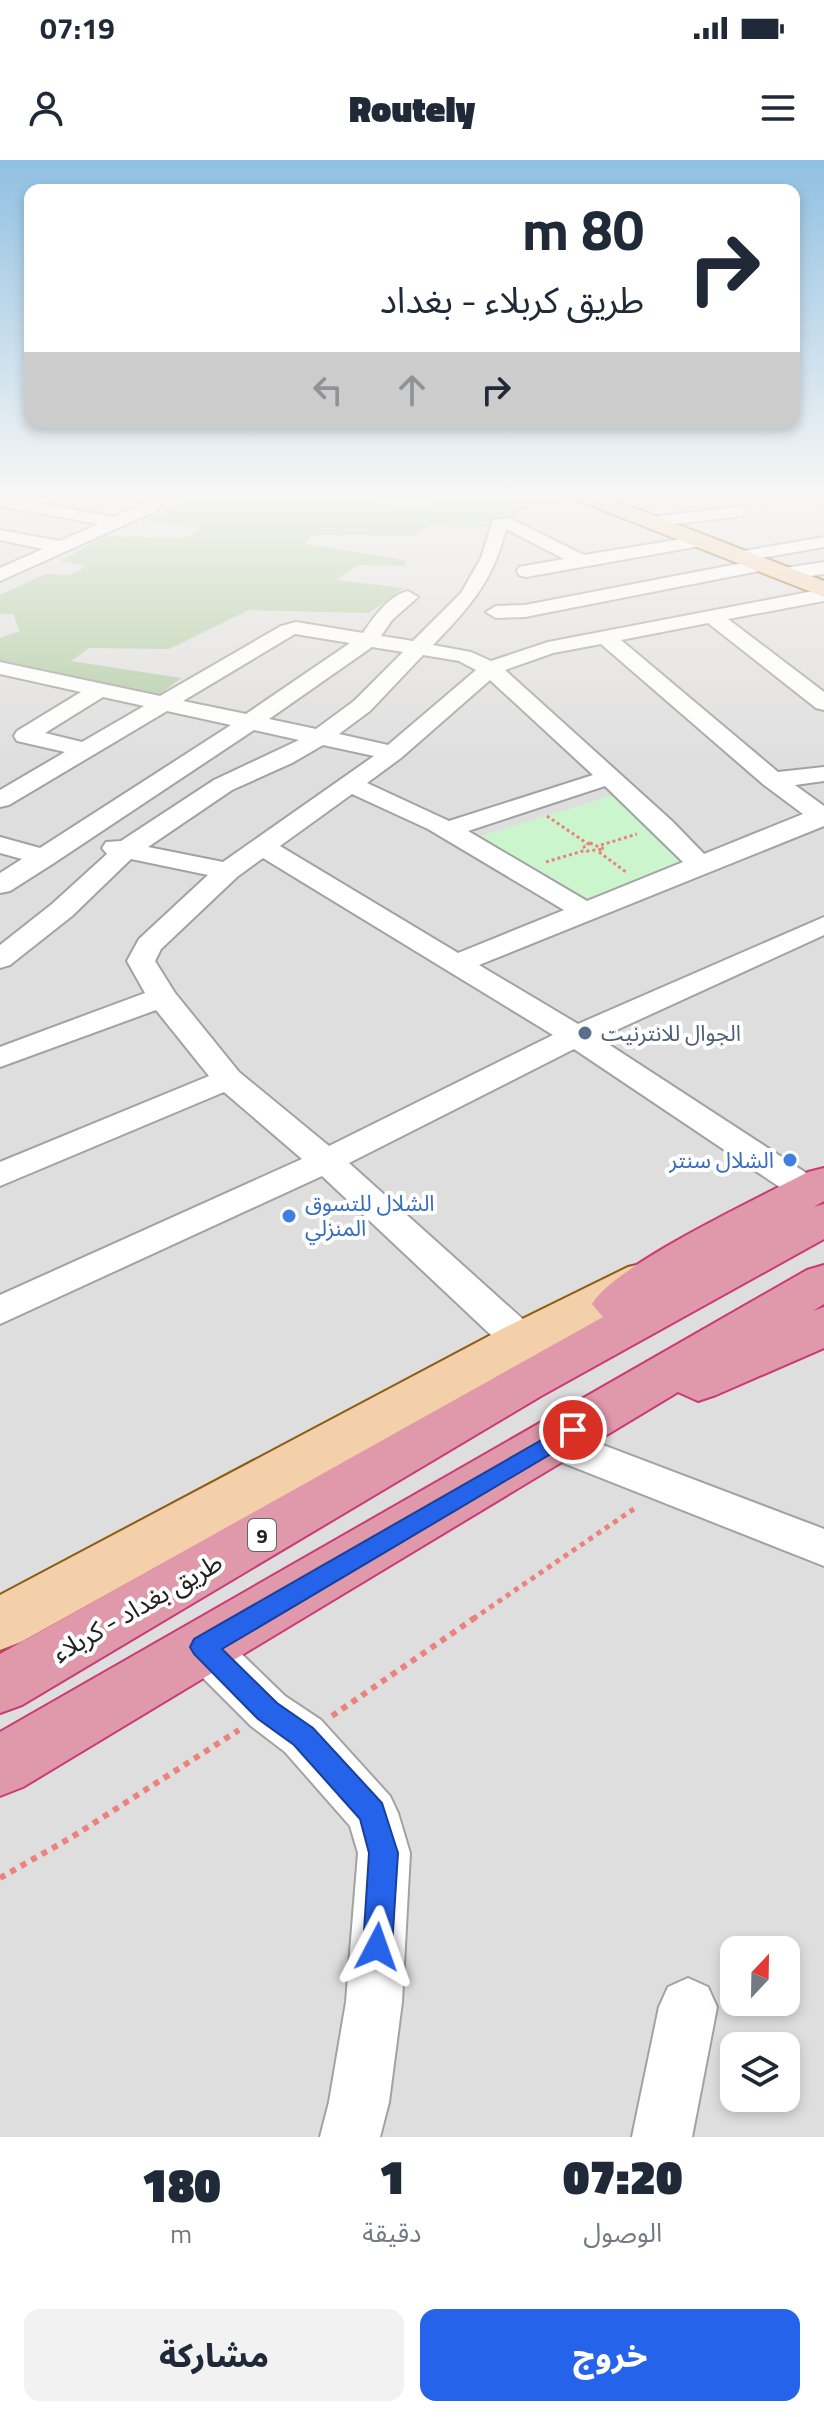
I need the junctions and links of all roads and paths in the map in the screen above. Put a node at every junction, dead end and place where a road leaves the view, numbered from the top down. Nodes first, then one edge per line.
1 (475, 584) edge
2 (517, 584) edge
3 (664, 584) edge
4 (824, 592) edge
5 (408, 597) dead end
6 (711, 616) junction
7 (487, 623) junction
8 (605, 637) junction
9 (368, 640) junction
10 (419, 649) junction
11 (464, 656) junction
12 (0, 668) edge
13 (490, 668) junction
14 (101, 689) junction
15 (167, 703) junction
16 (824, 703) edge
17 (54, 718) junction
18 (250, 722) junction
19 (112, 732) junction
20 (322, 736) junction
21 (84, 749) junction
22 (393, 753) junction
23 (824, 774) edge
24 (610, 777) junction
25 (773, 780) junction
26 (350, 784) junction
27 (0, 800) edge
28 (528, 804) junction
29 (822, 817) edge
30 (663, 826) junction
31 (446, 830) junction
32 (70, 839) junction
33 (588, 844) junction
34 (0, 845) edge
35 (601, 845) junction
36 (261, 846) junction
37 (126, 850) junction
38 (586, 850) junction
39 (599, 852) junction
40 (45, 857) junction
41 (701, 866) junction
42 (520, 870) junction
43 (228, 871) junction
44 (0, 885) edge
45 (645, 887) junction
46 (586, 912) junction
47 (824, 925) edge
48 (0, 959) edge
49 (458, 963) junction
50 (162, 997) junction
51 (576, 1036) junction
52 (0, 1058) edge
53 (228, 1079) junction
54 (326, 1161) junction
55 (0, 1175) edge
56 (819, 1197) edge
57 (673, 1265) joint
58 (824, 1282) edge
59 (0, 1311) edge
60 (824, 1325) edge
61 (523, 1362) junction
62 (563, 1436) junction
63 (666, 1486) junction
64 (824, 1548) edge
65 (208, 1566) junction
66 (0, 1624) edge
67 (219, 1637) junction
68 (79, 1640) junction
69 (0, 1686) edge
70 (119, 1696) junction
71 (286, 1724) junction
72 (0, 1766) edge
73 (0, 1878) edge
74 (688, 2007) dead end
75 (350, 2137) edge
76 (662, 2137) edge

1 - 10 street
2 - 7 street
3 - 7 street
4 - 6 street
5 - 9 street
6 - 8 street
6 - 16 street
7 - 11 street
8 - 13 street
8 - 25 street
9 - 10 street
9 - 15 street
9 - 18 street
10 - 11 street
10 - 20 street
11 - 13 street
12 - 14 street
13 - 22 street
13 - 24 street
14 - 15 street
14 - 17 street
15 - 18 street
15 - 19 street
17 - 19 street
17 - 21 street
18 - 20 street
18 - 32 street
19 - 21 street
20 - 22 street
20 - 37 street
21 - 27 street
22 - 26 street
23 - 25 street
24 - 28 street
24 - 30 street
25 - 29 street
26 - 31 street
26 - 36 street
28 - 31 street
28 - 33 path
29 - 41 street
30 - 35 path
30 - 41 street
31 - 42 street
32 - 37 street
32 - 40 street
33 - 35 path
33 - 38 path
34 - 40 street
35 - 39 path
36 - 43 street
36 - 49 street
37 - 43 street
37 - 48 street
38 - 39 path
38 - 42 path
39 - 45 path
40 - 44 street
41 - 45 street
42 - 46 street
43 - 50 street
45 - 46 street
46 - 49 street
47 - 51 street
49 - 51 street
50 - 52 street
50 - 53 street
51 - 54 street
51 - 56 street
53 - 54 street
53 - 55 street
54 - 59 street
54 - 61 street
56 - 57 highway
56 - 61 highway, 9
57 - 61 main road
58 - 62 highway
60 - 62 highway
61 - 65 highway, طريق بغداد - كربلاء / 9
61 - 66 main road
62 - 63 street
62 - 67 highway
63 - 64 street
63 - 71 path
65 - 67 highway
65 - 68 highway, طريق بغداد - كربلاء / 9
67 - 70 highway
67 - 71 street
68 - 69 highway, طريق بغداد - كربلاء / 9
68 - 70 highway
70 - 72 highway
71 - 73 path
71 - 75 street
74 - 76 street

